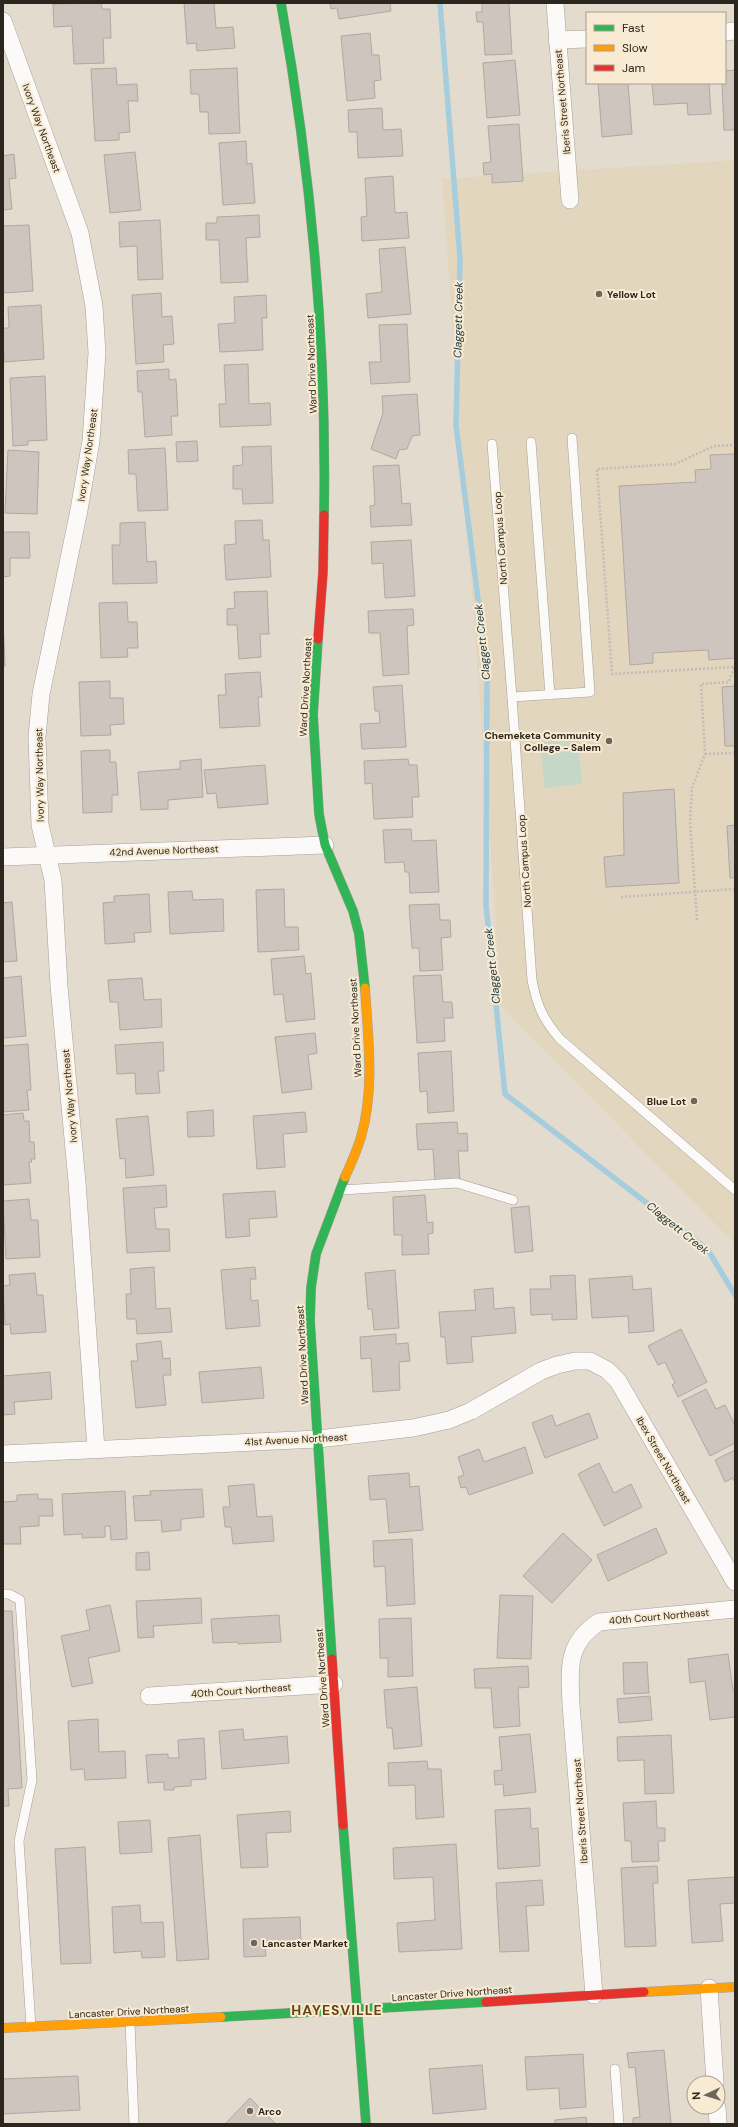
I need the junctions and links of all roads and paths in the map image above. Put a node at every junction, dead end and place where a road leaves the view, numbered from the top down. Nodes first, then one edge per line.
1 (281, 3) edge
2 (555, 3) edge
3 (3, 21) edge
4 (586, 39) edge
5 (557, 40) junction
6 (570, 200) dead end
7 (572, 438) dead end
8 (531, 442) dead end
9 (492, 444) dead end
10 (735, 444) edge
11 (734, 667) edge
12 (550, 695) junction
13 (512, 697) junction
14 (735, 753) edge
15 (705, 754) junction
16 (325, 845) junction
17 (45, 854) junction
18 (3, 857) edge
19 (735, 889) edge
20 (695, 892) junction
21 (621, 897) dead end
22 (697, 920) dead end
23 (341, 1190) junction
24 (735, 1190) edge
25 (513, 1200) dead end
26 (575, 1361) joint
27 (318, 1439) junction
28 (96, 1449) junction
29 (3, 1454) edge
30 (735, 1582) edge
31 (3, 1594) edge
32 (735, 1609) edge
33 (585, 1631) joint
34 (334, 1684) junction
35 (149, 1696) dead end
36 (735, 1987) edge
37 (709, 1988) junction
38 (594, 1995) junction
39 (356, 2009) junction
40 (130, 2022) junction
41 (31, 2027) junction
42 (3, 2028) edge
43 (615, 2069) dead end
44 (714, 2075) edge
45 (134, 2124) edge
46 (366, 2124) edge
47 (619, 2124) edge

1 - 16 street, Ward Drive Northeast
2 - 5 street, Iberis Street Northeast
3 - 17 street, Ivory Way Northeast
4 - 5 street
5 - 6 street, Iberis Street Northeast
7 - 12 lane
8 - 12 lane
9 - 13 lane, North Campus Loop
10 - 11 path
11 - 15 path
12 - 13 lane
13 - 24 lane, North Campus Loop
14 - 15 path
15 - 20 path
16 - 17 street, 42nd Avenue Northeast
16 - 23 street, Ward Drive Northeast
17 - 18 street, 42nd Avenue Northeast
17 - 28 street, Ivory Way Northeast
19 - 20 path
20 - 21 path
20 - 22 path
23 - 25 lane
23 - 27 street, Ward Drive Northeast
26 - 27 street, 41st Avenue Northeast
26 - 30 street, Ibex Street Northeast
27 - 28 street, 41st Avenue Northeast
27 - 34 street, Ward Drive Northeast
28 - 29 street, 41st Avenue Northeast
31 - 41 lane
32 - 33 street, 40th Court Northeast
33 - 38 street, Iberis Street Northeast
34 - 35 street, 40th Court Northeast
34 - 39 street, Ward Drive Northeast
36 - 37 street, Lancaster Drive Northeast
37 - 38 street, Lancaster Drive Northeast
37 - 44 street
38 - 39 street, Lancaster Drive Northeast
39 - 40 street, Lancaster Drive Northeast
39 - 46 street, Ward Drive Northeast
40 - 41 street, Lancaster Drive Northeast
40 - 45 lane
41 - 42 street, Lancaster Drive Northeast
43 - 47 lane

